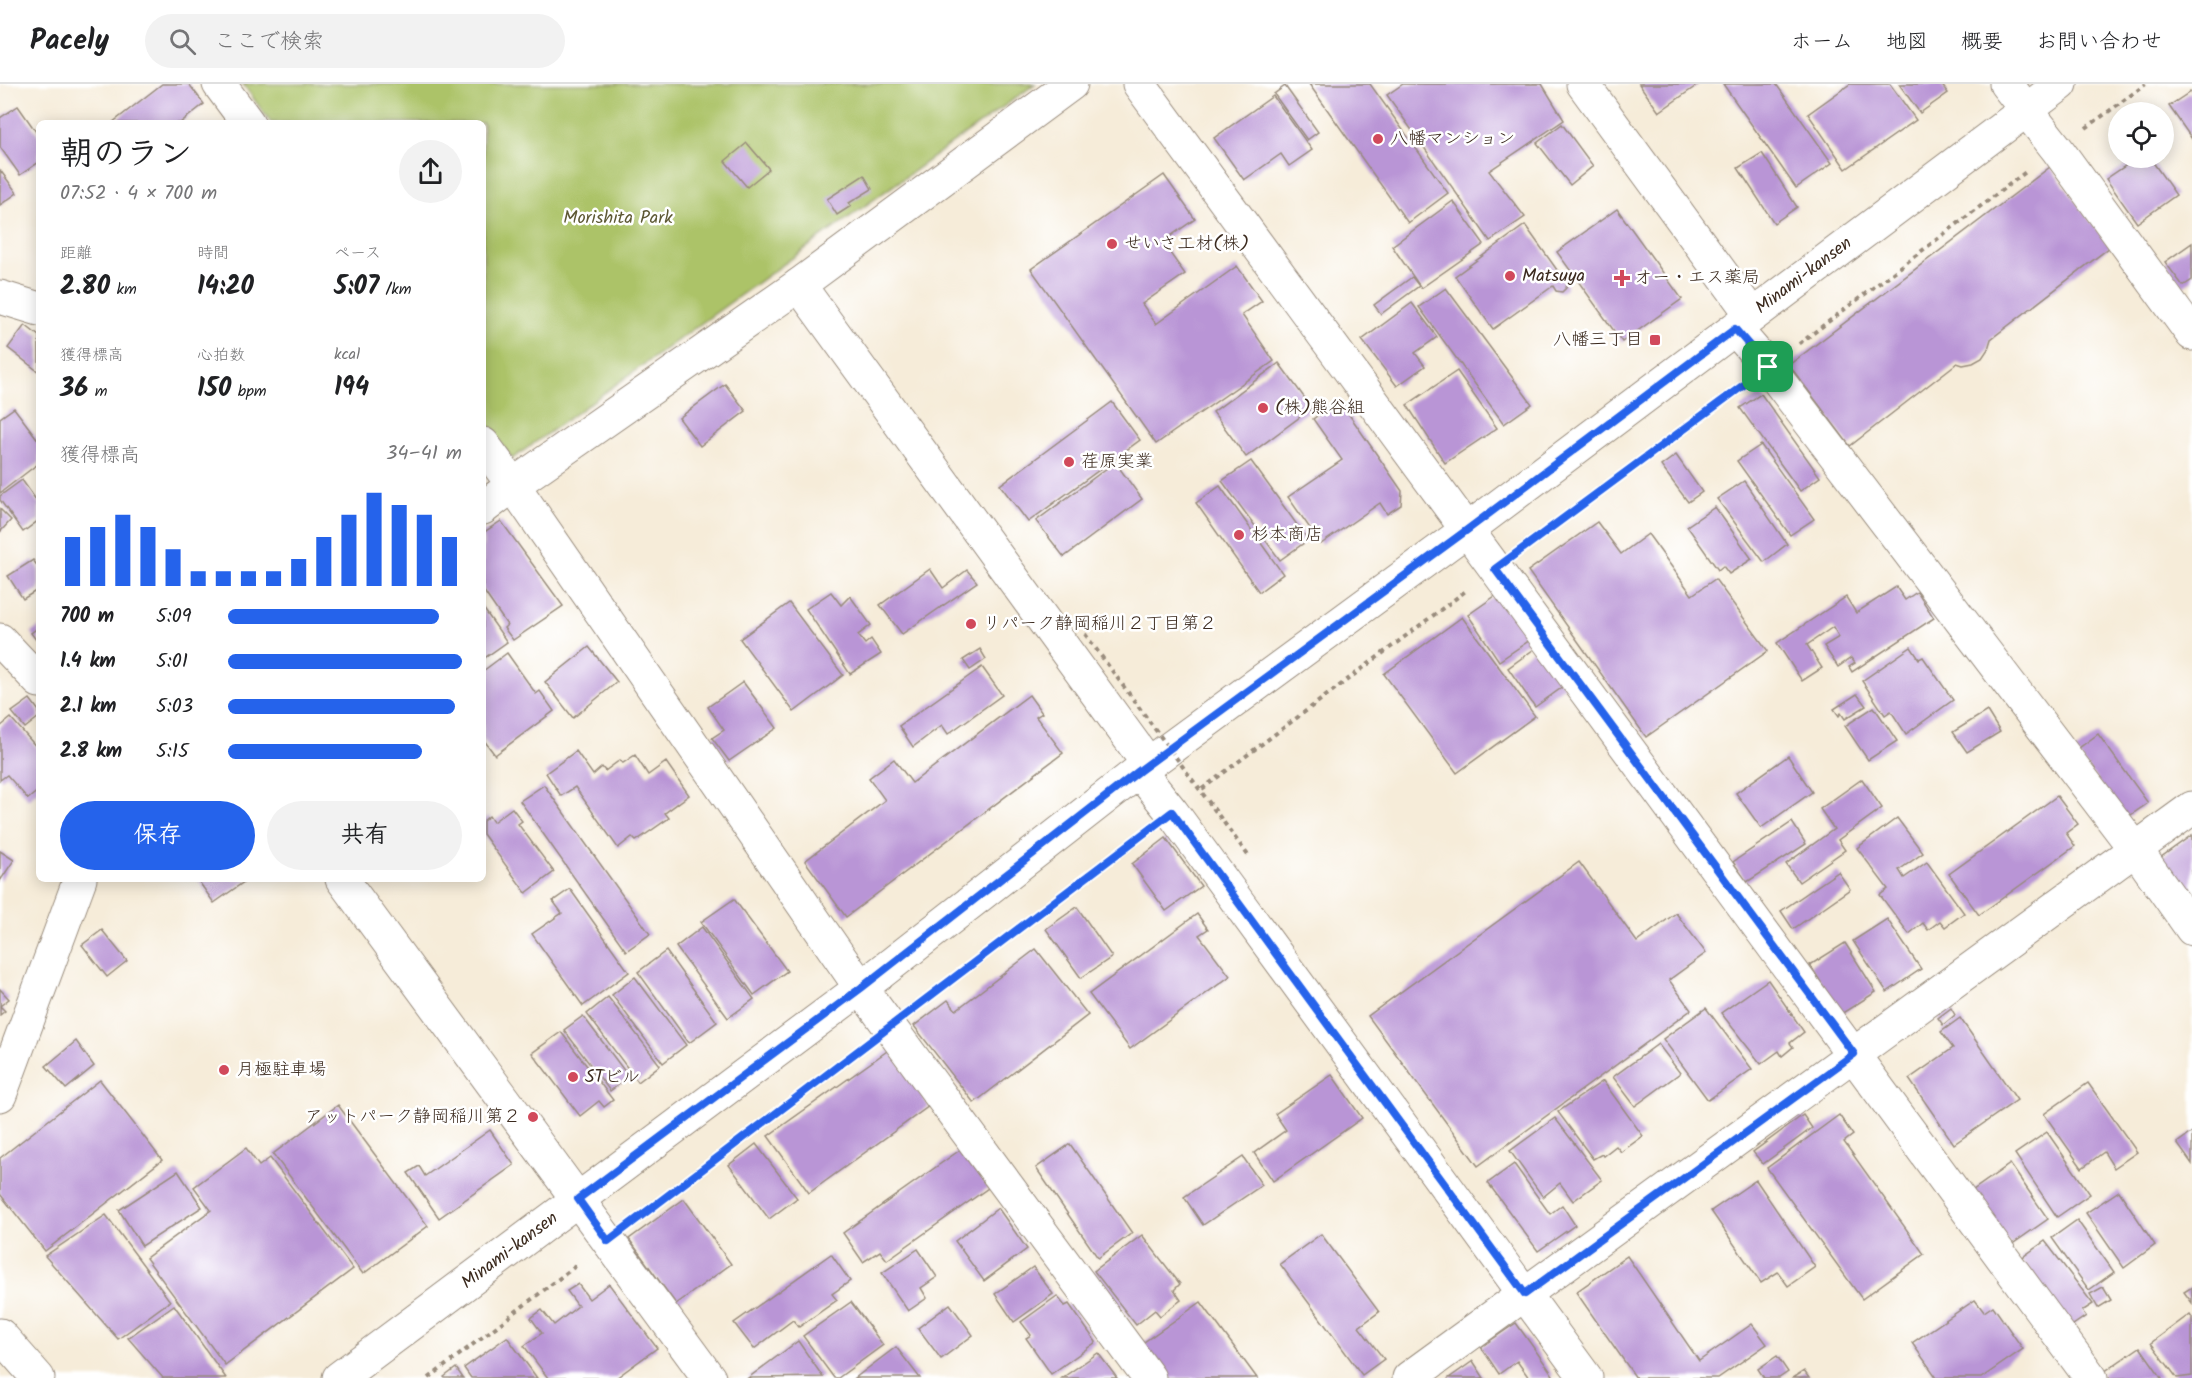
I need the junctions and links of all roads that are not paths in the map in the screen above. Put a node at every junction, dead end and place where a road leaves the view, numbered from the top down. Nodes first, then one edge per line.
1 (219, 84) edge
2 (1071, 84) edge
3 (1139, 84) edge
4 (1583, 84) edge
5 (2007, 84) edge
6 (2061, 84) edge
7 (2025, 110) junction
8 (246, 120) edge
9 (799, 285) junction
10 (0, 297) edge
11 (36, 308) edge
12 (1743, 322) junction
13 (2192, 334) edge
14 (486, 448) edge
15 (513, 485) junction
16 (486, 506) edge
17 (1467, 530) junction
18 (0, 640) edge
19 (36, 678) edge
20 (1144, 768) junction
21 (2192, 808) edge
22 (2136, 850) junction
23 (79, 882) edge
24 (344, 882) edge
25 (2192, 929) edge
26 (861, 988) junction
27 (1854, 1054) junction
28 (0, 1095) edge
29 (578, 1199) junction
30 (1525, 1294) junction
31 (0, 1335) edge
32 (358, 1373) edge
33 (38, 1378) edge
34 (709, 1378) edge
35 (1149, 1378) edge
36 (1409, 1378) edge
37 (1586, 1378) edge
38 (2091, 1378) edge

1 - 8 street
2 - 9 street
3 - 17 street
4 - 12 street
5 - 7 street
6 - 7 street, Minami-kansen
7 - 12 street, Minami-kansen
7 - 13 street
9 - 15 street
9 - 20 street
10 - 11 street
12 - 17 street, Minami-kansen
12 - 22 street
14 - 15 street
15 - 16 street
15 - 26 street
17 - 20 street, Minami-kansen
17 - 27 street
18 - 19 street
20 - 26 street, Minami-kansen
20 - 30 street
21 - 22 street
22 - 25 street
22 - 27 street
23 - 28 street
24 - 29 street
26 - 29 street, Minami-kansen
26 - 35 street
27 - 30 street
27 - 38 street
29 - 32 street, Minami-kansen
29 - 34 street
30 - 36 street
30 - 37 street
31 - 33 street

